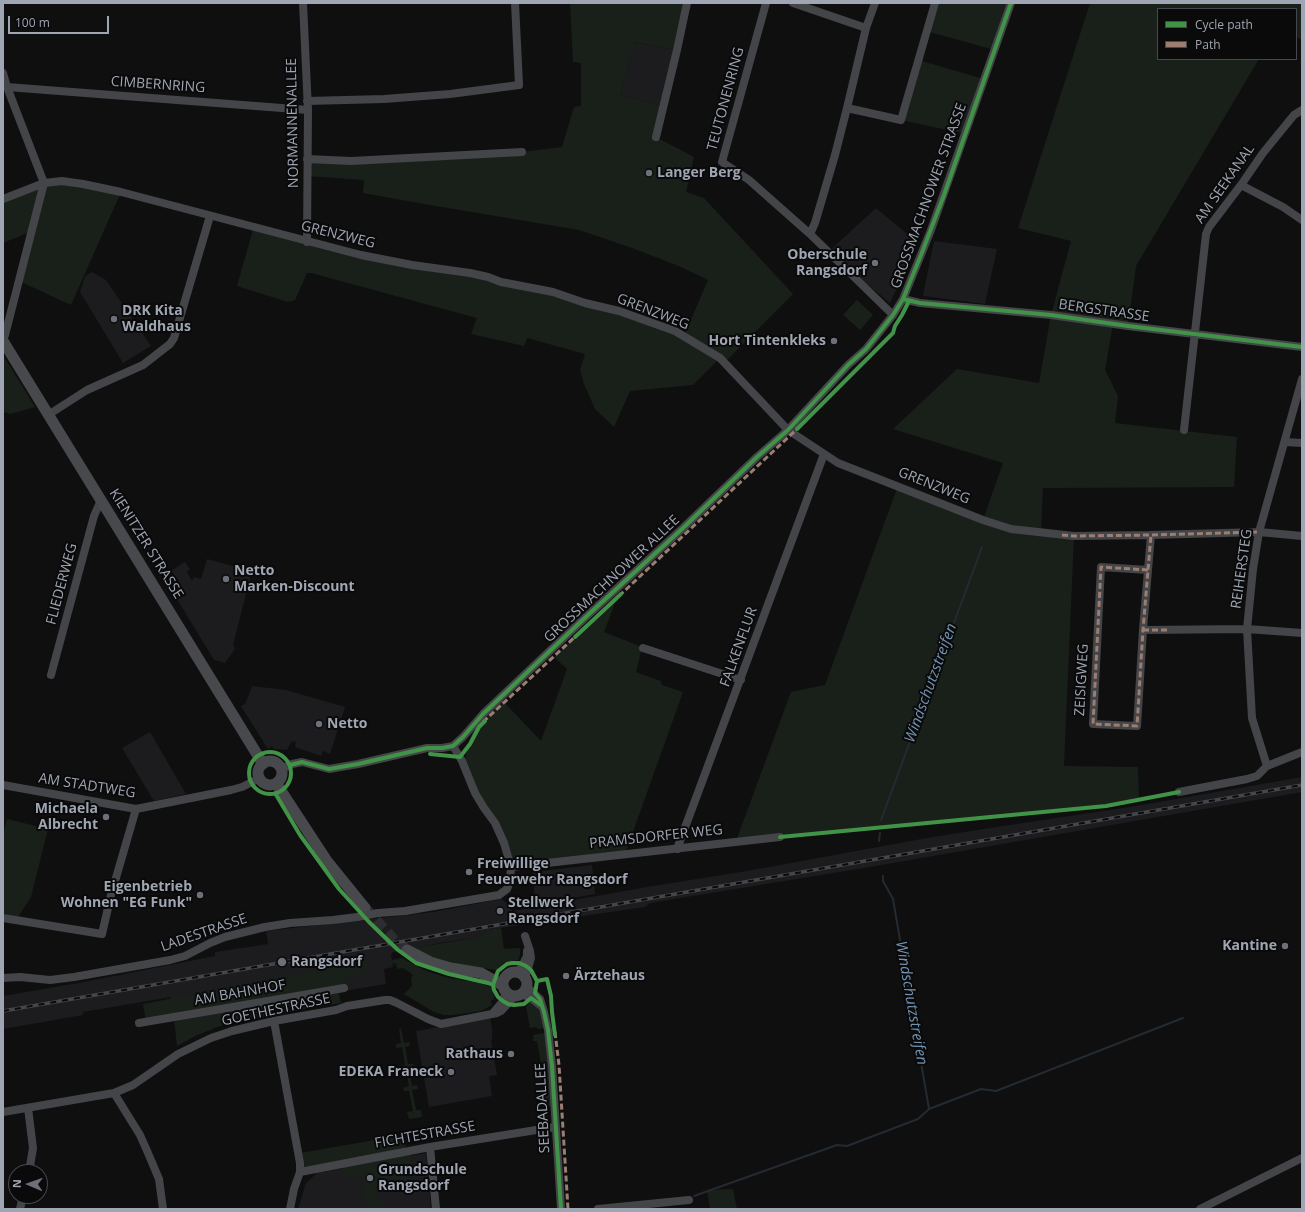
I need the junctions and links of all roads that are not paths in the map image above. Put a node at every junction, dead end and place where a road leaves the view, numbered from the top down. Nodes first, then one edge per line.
1 (303, 3) edge
2 (515, 3) edge
3 (687, 3) edge
4 (766, 3) edge
5 (794, 3) edge
6 (875, 3) edge
7 (935, 3) edge
8 (1011, 3) edge
9 (866, 28) junction
10 (3, 72) edge
11 (7, 87) junction
12 (307, 101) junction
13 (848, 108) junction
14 (308, 110) junction
15 (1302, 110) edge
16 (656, 137) dead end
17 (522, 152) dead end
18 (307, 159) junction
19 (44, 184) junction
20 (1242, 185) junction
21 (3, 198) edge
22 (210, 216) junction
23 (1302, 220) edge
24 (810, 234) junction
25 (307, 242) junction
26 (902, 299) junction
27 (893, 315) junction
28 (1195, 335) junction
29 (3, 338) edge
30 (3, 341) edge
31 (1302, 347) edge
32 (1302, 379) edge
33 (48, 415) junction
34 (788, 430) junction
35 (1184, 430) dead end
36 (1285, 442) junction
37 (1302, 443) edge
38 (824, 454) junction
39 (101, 500) junction
40 (1259, 532) junction
41 (1151, 535) junction
42 (1302, 536) edge
43 (1148, 570) junction
44 (1247, 629) junction
45 (1143, 630) junction
46 (1302, 633) edge
47 (644, 648) dead end
48 (51, 676) dead end
49 (741, 680) junction
50 (453, 746) junction
51 (1302, 752) edge
52 (263, 764) junction
53 (1267, 766) junction
54 (281, 769) junction
55 (260, 778) junction
56 (276, 783) junction
57 (3, 785) edge
58 (1179, 792) dead end
59 (136, 808) junction
60 (780, 837) dead end
61 (677, 849) junction
62 (511, 867) junction
63 (365, 908) tunnel mouth
64 (3, 918) edge
65 (526, 939) dead end
66 (407, 950) tunnel mouth
67 (3, 978) edge
68 (514, 985) junction
69 (344, 988) dead end
70 (274, 1021) junction
71 (139, 1024) dead end
72 (114, 1093) junction
73 (28, 1108) junction
74 (3, 1112) edge
75 (556, 1127) junction
76 (430, 1147) junction
77 (1302, 1158) edge
78 (30, 1164) edge
79 (300, 1172) junction
80 (689, 1200) dead end
81 (1204, 1208) edge
82 (163, 1209) edge
83 (290, 1209) edge
84 (436, 1209) edge
85 (561, 1209) edge
86 (598, 1209) edge

1 - 12 street, NORMANNENALLEE
2 - 12 street
3 - 16 street
4 - 24 street, TEUTONENRING
5 - 9 street
6 - 9 street
7 - 13 street
8 - 26 street, GROSSMACHNOWER STRASSE
9 - 13 street
10 - 11 street
11 - 14 street, CIMBERNRING
11 - 19 street
12 - 14 street, NORMANNENALLEE
13 - 24 street
14 - 18 street, NORMANNENALLEE
15 - 20 street, AM SEEKANAL
17 - 18 street
18 - 25 street, NORMANNENALLEE
19 - 21 street, GRENZWEG
19 - 22 street, GRENZWEG
19 - 29 street
20 - 23 street
20 - 28 street, AM SEEKANAL
22 - 25 street, GRENZWEG
22 - 33 street
24 - 27 street, TEUTONENRING
25 - 34 street, GRENZWEG
26 - 27 street, GROSSMACHNOWER STRASSE
26 - 28 street, BERGSTRASSE
27 - 34 street, GROSSMACHNOWER STRASSE
28 - 31 street, BERGSTRASSE
28 - 35 street, AM SEEKANAL
30 - 33 street, KIENITZER STRASSE
32 - 36 street, REIHERSTEG
33 - 39 street, KIENITZER STRASSE
34 - 38 street, GRENZWEG
34 - 50 street, GROSSMACHNOWER ALLEE
36 - 37 street
36 - 40 street, REIHERSTEG
38 - 41 street, GRENZWEG
38 - 49 street, FALKENFLUR
39 - 48 street, FLIEDERWEG
39 - 52 street, KIENITZER STRASSE
40 - 41 street, GRENZWEG
40 - 42 street, GRENZWEG
40 - 44 street, REIHERSTEG
41 - 43 street, ZEISIGWEG
43 - 45 street, ZEISIGWEG
43 - 45 street, ZEISIGWEG
44 - 45 street
44 - 46 street
44 - 53 street, REIHERSTEG
47 - 49 street
49 - 61 street, FALKENFLUR
50 - 54 street
50 - 62 street
51 - 53 street
52 - 54 street
52 - 55 street
53 - 58 street
54 - 56 street
55 - 56 street
55 - 59 street, AM STADTWEG
56 - 63 street
57 - 59 street, AM STADTWEG
59 - 64 street
60 - 61 street, PRAMSDORFER WEG
61 - 62 street, PRAMSDORFER WEG
62 - 67 street, LADESTRASSE, bridge
65 - 68 street
66 - 68 street
68 - 70 street, GOETHESTRASSE
68 - 75 street, SEEBADALLEE
69 - 71 street, AM BAHNHOF
70 - 72 street, GOETHESTRASSE
70 - 79 street
72 - 73 street, GOETHESTRASSE
72 - 82 street
73 - 74 street, GOETHESTRASSE
73 - 78 street
75 - 76 street, FICHTESTRASSE
75 - 85 street, SEEBADALLEE
76 - 79 street, FICHTESTRASSE
76 - 84 street
77 - 81 street
79 - 83 street
80 - 86 street

